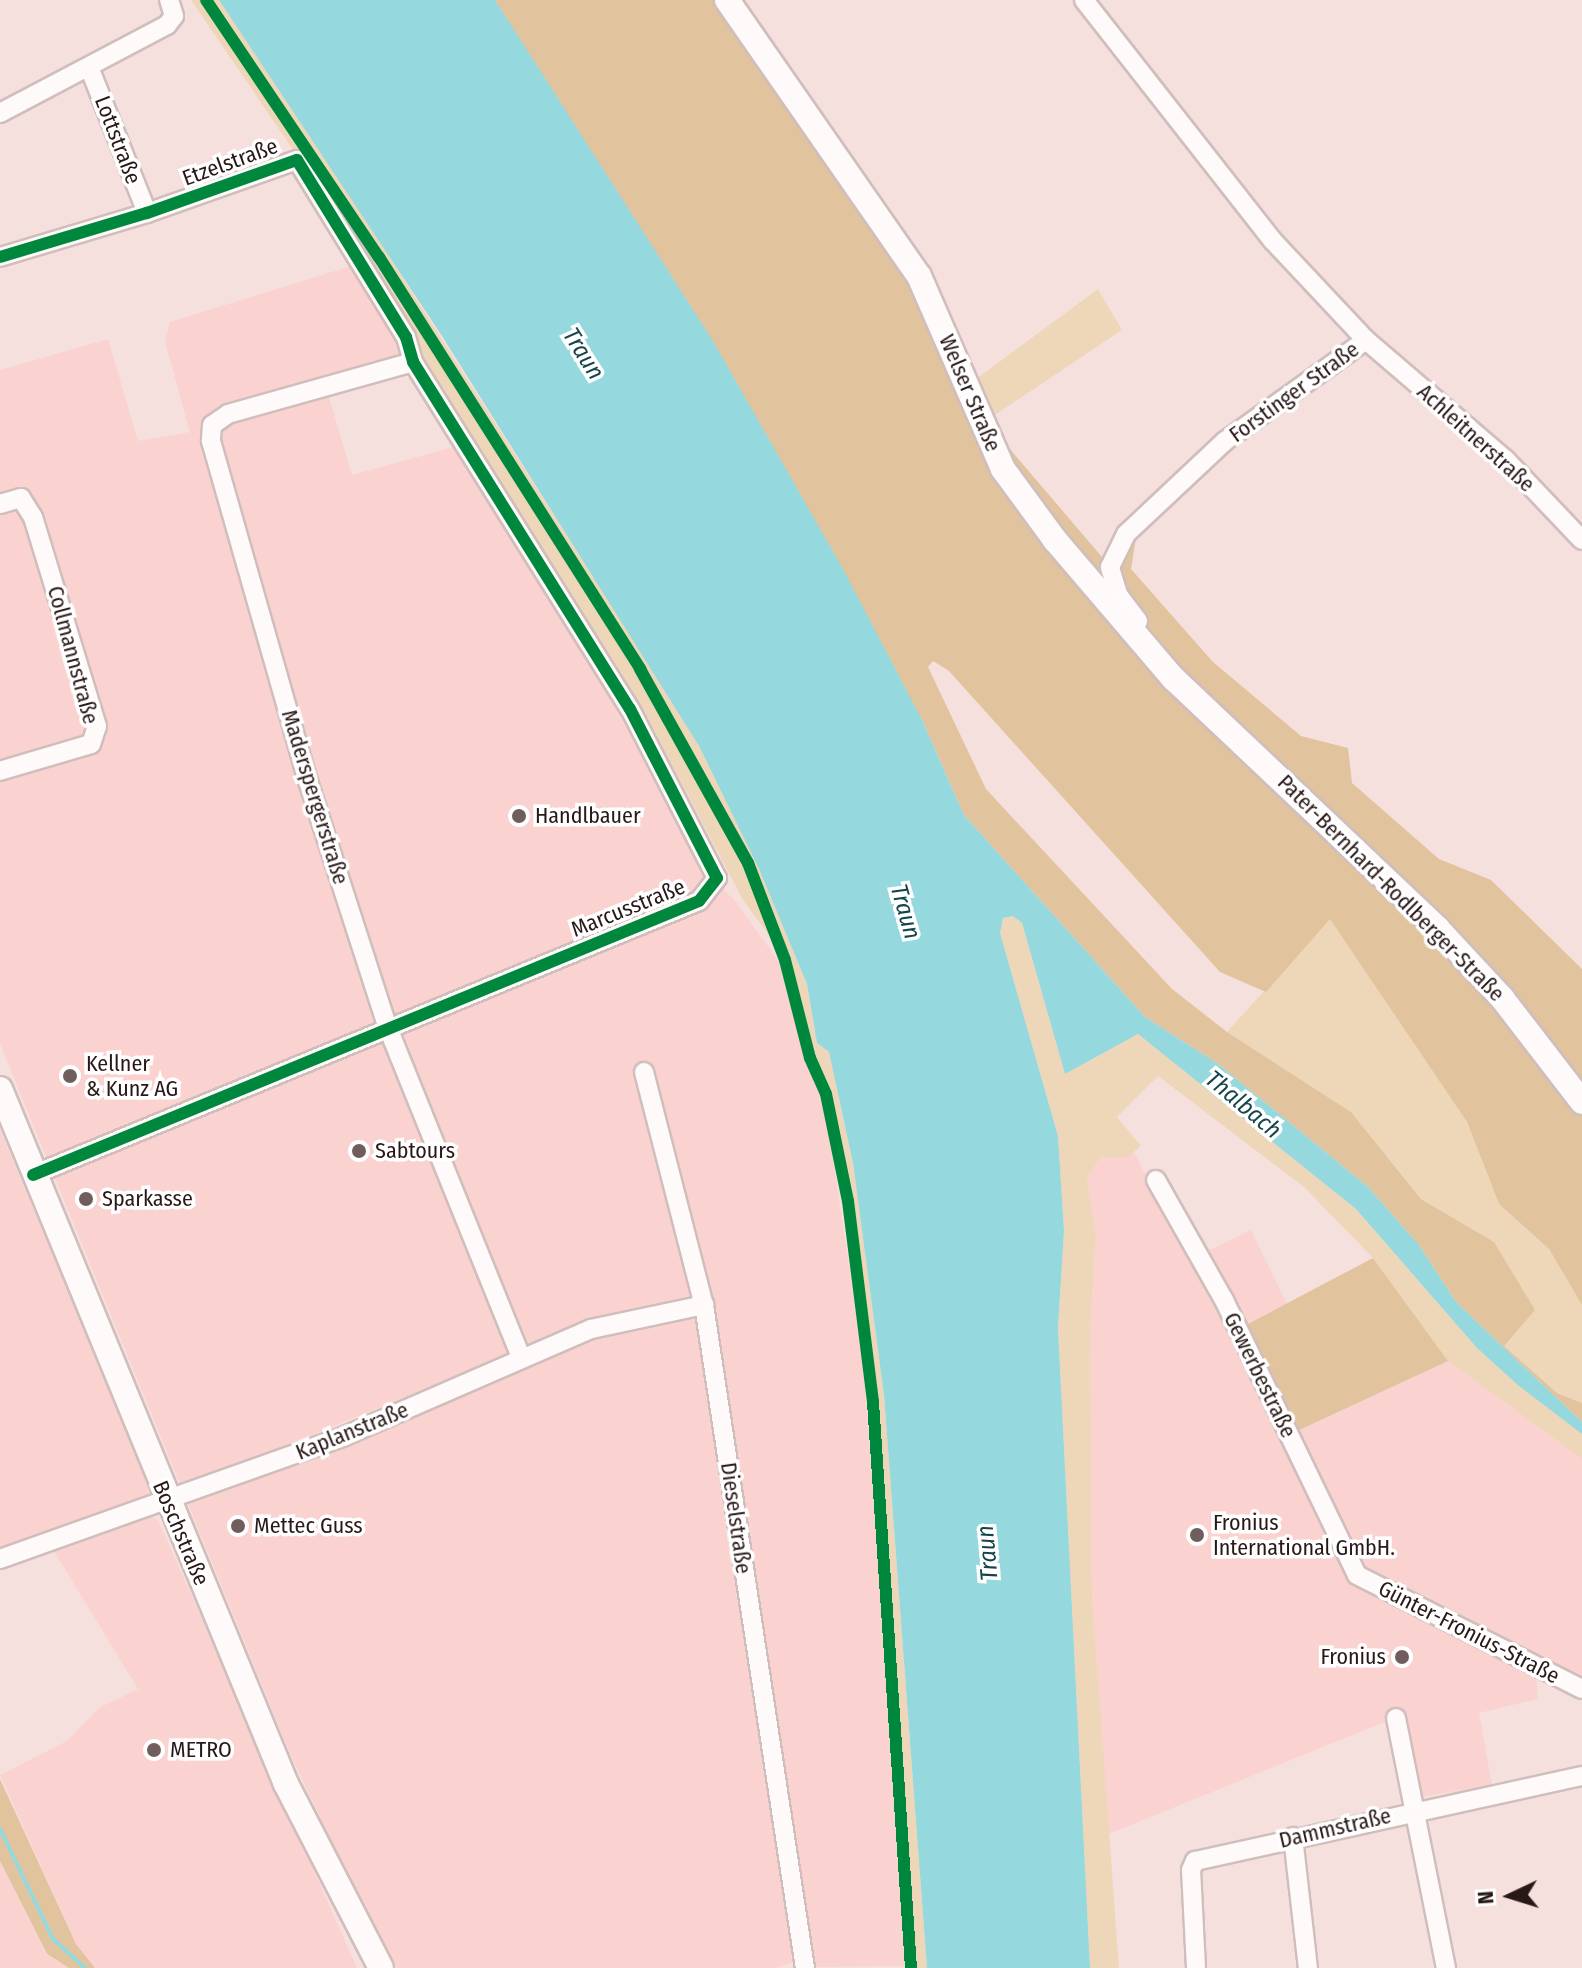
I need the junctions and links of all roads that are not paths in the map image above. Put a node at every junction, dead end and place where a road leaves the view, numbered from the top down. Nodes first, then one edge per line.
1 (727, 0) edge
2 (1084, 0) edge
3 (170, 2) edge
4 (89, 67) junction
5 (0, 113) edge
6 (147, 213) junction
7 (0, 257) edge
8 (1366, 340) junction
9 (413, 362) junction
10 (0, 504) edge
11 (1582, 540) edge
12 (1173, 678) junction
13 (1254, 753) joint
14 (0, 771) edge
15 (388, 1028) junction
16 (644, 1072) dead end
17 (0, 1089) edge
18 (1582, 1102) edge
19 (33, 1175) junction
20 (1156, 1180) dead end
21 (704, 1305) junction
22 (521, 1358) junction
23 (168, 1501) junction
24 (0, 1559) edge
25 (1357, 1575) joint
26 (1582, 1689) edge
27 (1396, 1718) dead end
28 (1582, 1776) edge
29 (1417, 1809) junction
30 (1293, 1837) junction
31 (381, 1968) edge
32 (805, 1968) edge
33 (1196, 1968) edge
34 (1308, 1968) edge
35 (1446, 1968) edge

1 - 12 main road, Welser Straße
2 - 8 street, Forstinger Straße
3 - 4 street, Lottstraße
4 - 5 street, Lottstraße
4 - 6 street, Lottstraße
6 - 7 street, Etzelstraße
6 - 9 street, Etzelstraße
8 - 11 street, Achleitnerstraße
8 - 12 street, Forstinger Straße
9 - 15 street, Maderspergerstraße
9 - 15 street, Marcusstraße
10 - 14 street, Collmannstraße
12 - 13 main road, Welser Straße
13 - 18 main road, Pater-Bernhard-Rodlberger-Straße
15 - 19 street, Marcusstraße
15 - 22 street, Maderspergerstraße
16 - 21 street, Dieselstraße
17 - 19 main road, Boschstraße
19 - 23 main road, Boschstraße
20 - 25 street, Gewerbestraße
21 - 22 street, Kaplanstraße
21 - 32 street, Dieselstraße
22 - 23 street, Kaplanstraße
23 - 24 street, Kaplanstraße
23 - 31 main road, Boschstraße
25 - 26 street, Günter-Fronius-Straße
27 - 29 street
28 - 29 street, Dammstraße
29 - 30 street, Dammstraße
29 - 35 street
30 - 33 street, Dammstraße
30 - 34 street

